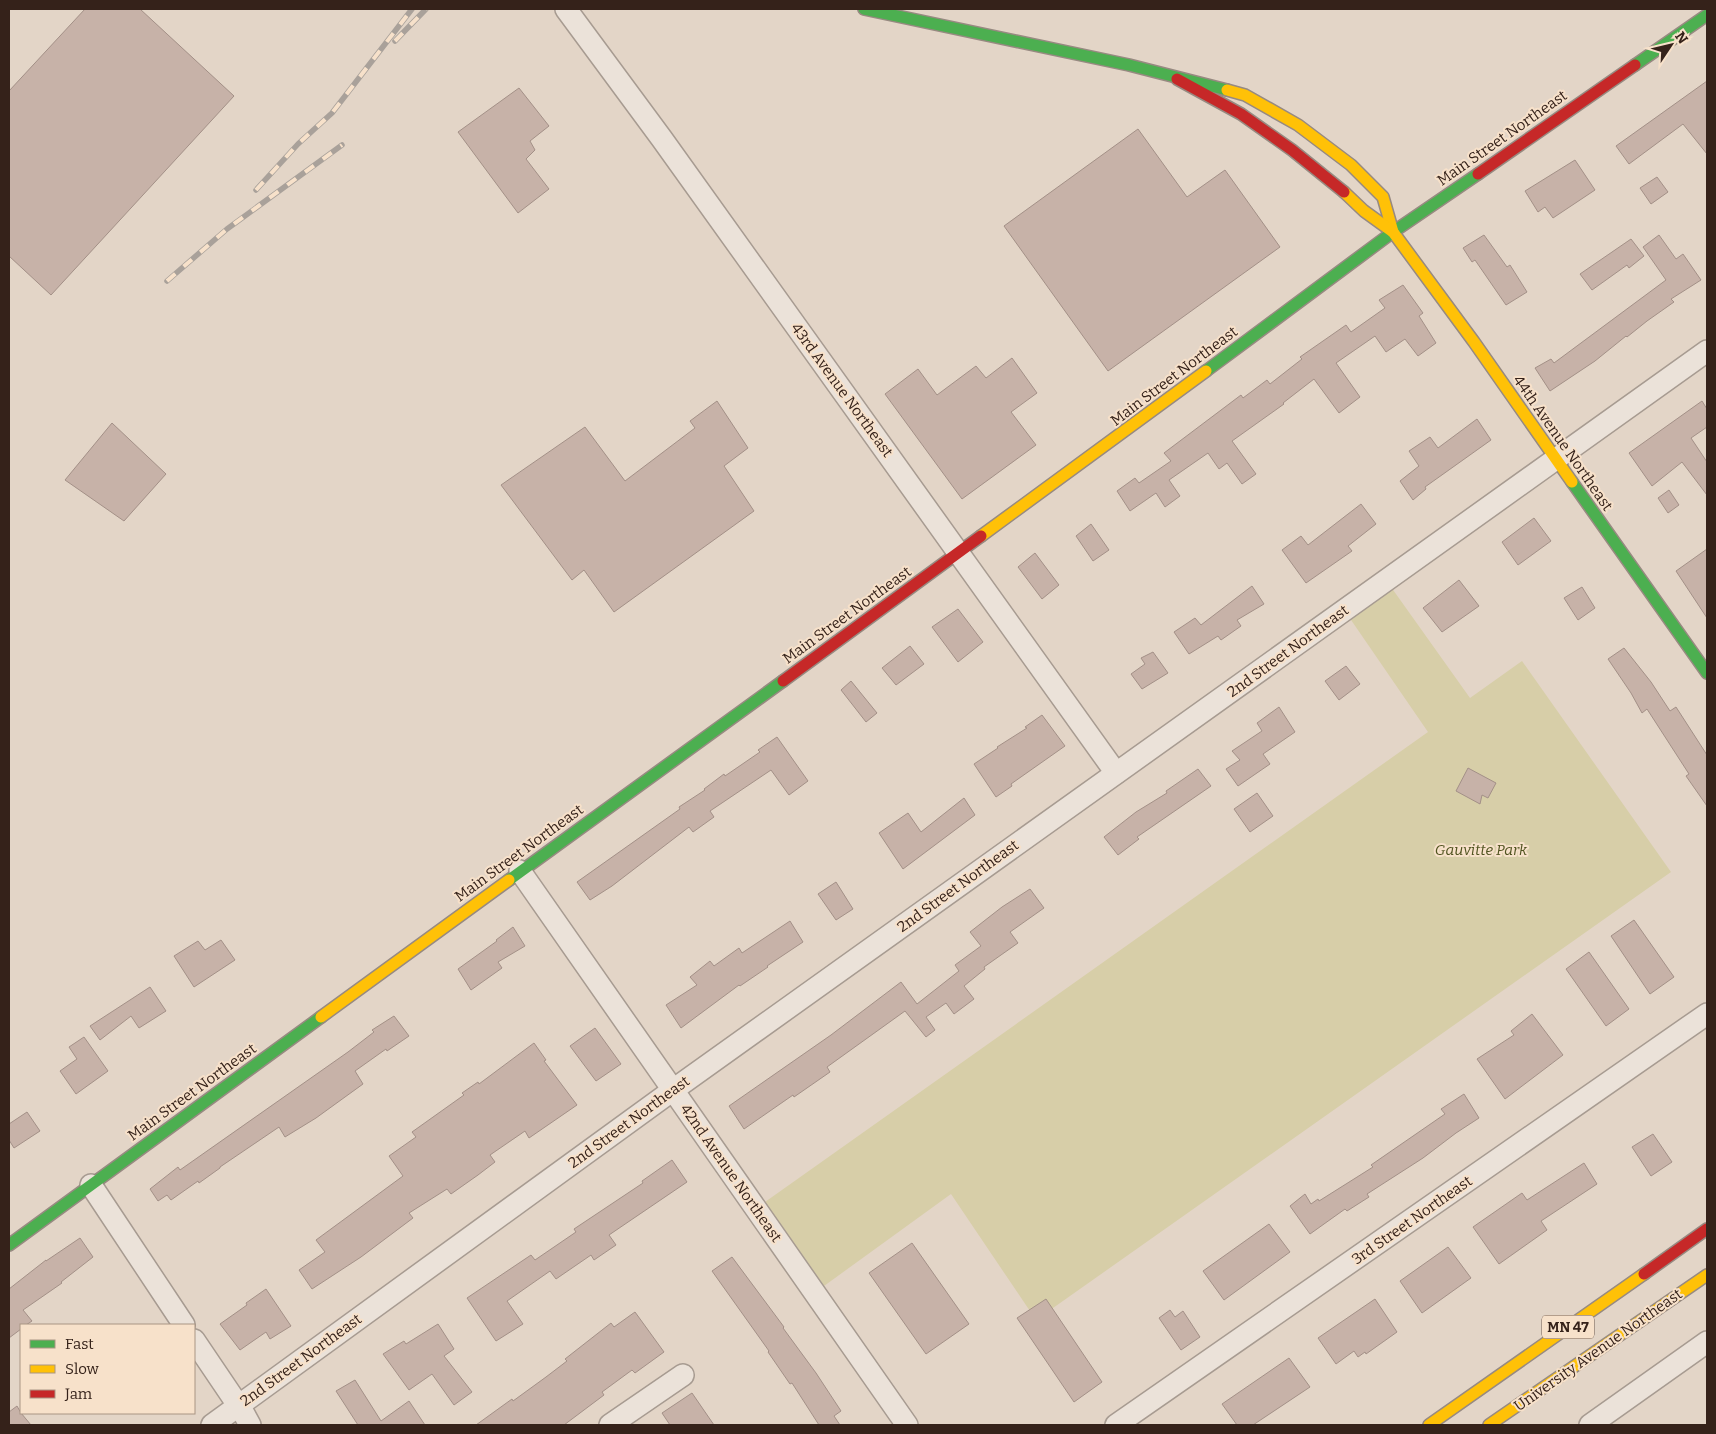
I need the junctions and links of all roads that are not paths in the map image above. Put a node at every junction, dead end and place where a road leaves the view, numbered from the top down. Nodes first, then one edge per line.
1 (566, 9) edge
2 (864, 9) edge
3 (1707, 15) edge
4 (1177, 78) junction
5 (1393, 232) junction
6 (1707, 351) edge
7 (1556, 459) junction
8 (958, 552) junction
9 (1707, 673) edge
10 (1116, 773) junction
11 (520, 871) junction
12 (1707, 1014) edge
13 (673, 1090) junction
14 (91, 1185) junction
15 (1707, 1229) edge
16 (9, 1245) edge
17 (1707, 1275) edge
18 (183, 1324) edge
19 (195, 1342) edge
20 (1707, 1342) edge
21 (683, 1375) dead end
22 (238, 1406) junction
23 (212, 1425) edge
24 (250, 1425) edge
25 (610, 1425) edge
26 (907, 1425) edge
27 (1116, 1425) edge
28 (1429, 1425) edge
29 (1489, 1425) edge
30 (1590, 1425) edge

1 - 8 street, 43rd Avenue Northeast
2 - 4 street, 44th Avenue Northeast
3 - 5 street, Main Street Northeast
4 - 5 street, 44th Avenue Northeast
4 - 5 street, 44th Avenue Northeast
5 - 7 street, 44th Avenue Northeast
5 - 8 street, Main Street Northeast
6 - 7 street, 2nd Street Northeast
7 - 9 street, 44th Avenue Northeast
7 - 10 street, 2nd Street Northeast
8 - 10 street, 43rd Avenue Northeast
8 - 11 street, Main Street Northeast
10 - 13 street, 2nd Street Northeast
11 - 13 street, 42nd Avenue Northeast
11 - 14 street, Main Street Northeast
12 - 27 street, 3rd Street Northeast
13 - 22 street, 2nd Street Northeast
13 - 26 street, 42nd Avenue Northeast
14 - 16 street, Main Street Northeast
14 - 18 street
15 - 28 street, MN 47
17 - 29 street, University Avenue Northeast / MN 47
19 - 22 street
20 - 30 street
21 - 25 street
22 - 23 street, 2nd Street Northeast
22 - 24 street

